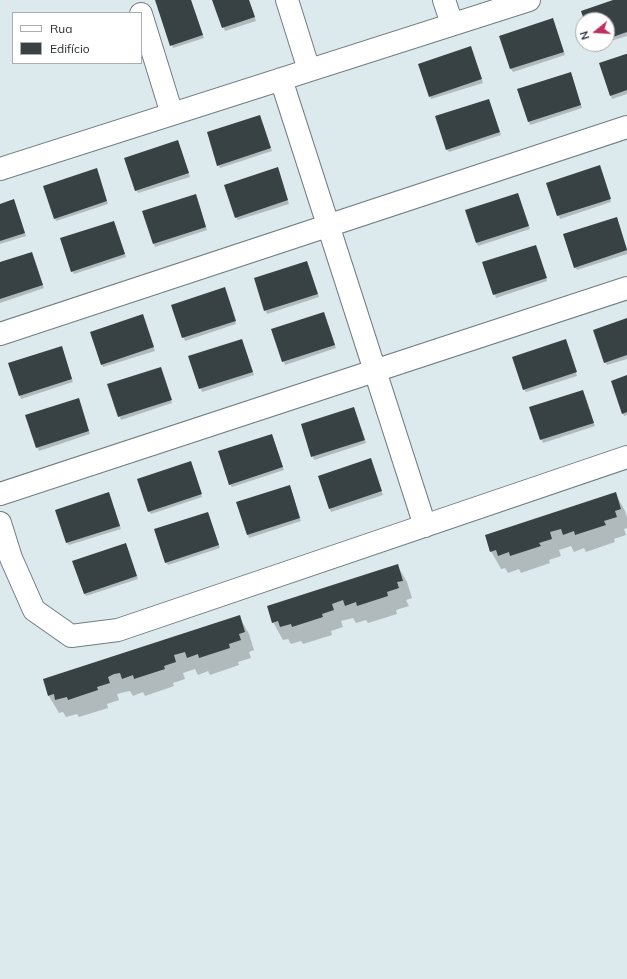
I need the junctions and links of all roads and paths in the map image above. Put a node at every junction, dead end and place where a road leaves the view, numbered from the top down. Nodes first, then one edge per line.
1 (136, 0) edge
2 (287, 0) edge
3 (444, 0) edge
4 (529, 0) edge
5 (140, 12) edge
6 (142, 17) edge
7 (452, 24) junction
8 (309, 70) junction
9 (281, 79) junction
10 (172, 114) junction
11 (627, 127) edge
12 (0, 169) edge
13 (329, 226) junction
14 (627, 288) edge
15 (0, 334) edge
16 (376, 371) junction
17 (627, 458) edge
18 (0, 494) edge
19 (0, 523) edge
20 (425, 526) junction

1 - 5 street
2 - 8 street
3 - 7 street
4 - 7 street
6 - 10 street
7 - 8 street
8 - 9 street
9 - 10 street
9 - 13 street
10 - 12 street
11 - 13 street
13 - 15 street
13 - 16 street
14 - 16 street
16 - 18 street
16 - 20 street
17 - 20 street
19 - 20 street

